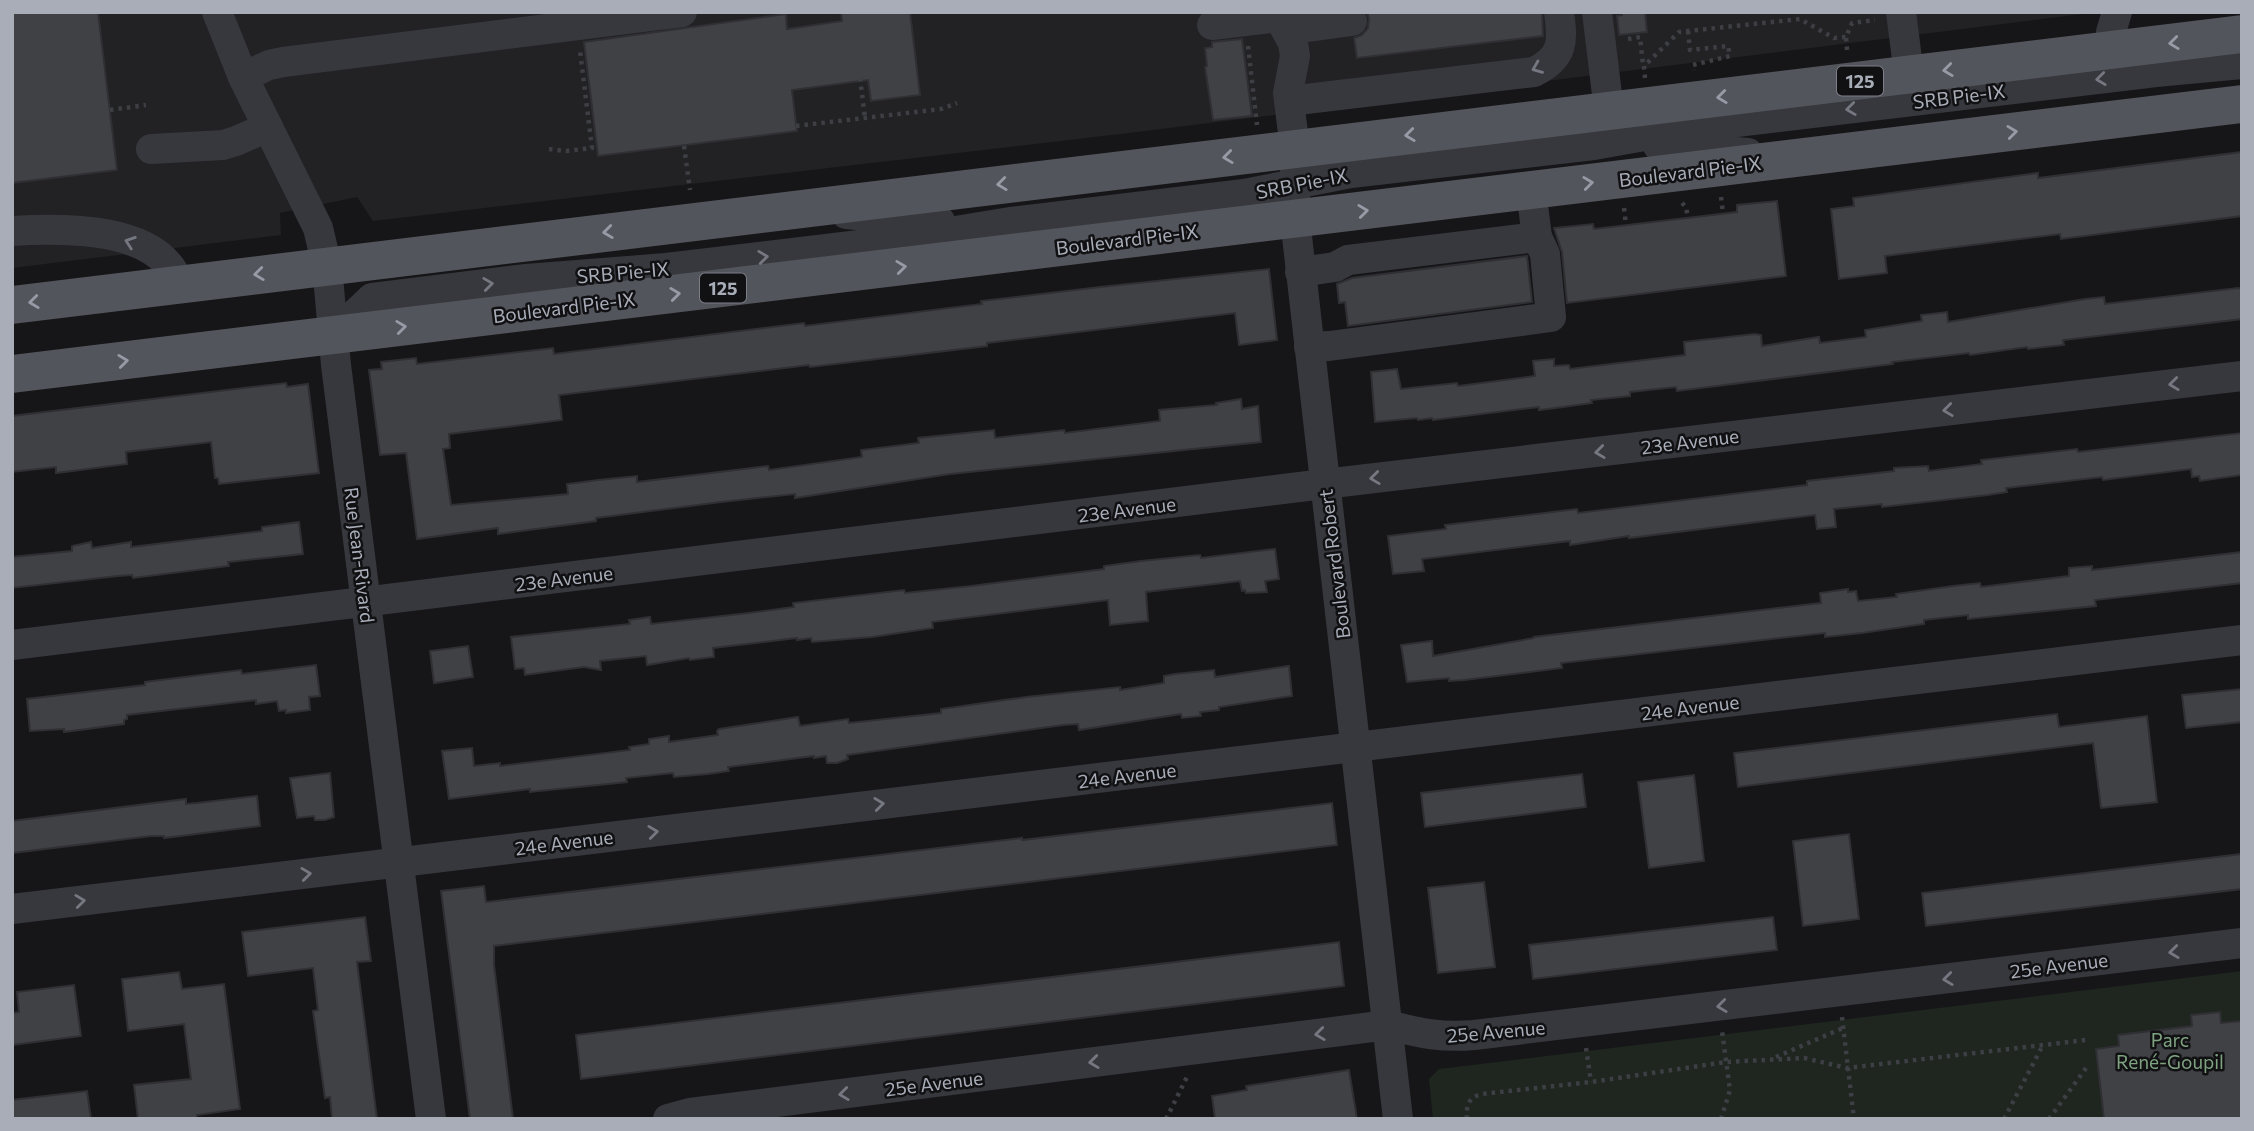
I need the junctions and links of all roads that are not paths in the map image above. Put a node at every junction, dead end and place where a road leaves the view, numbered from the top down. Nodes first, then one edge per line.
1 (217, 12) edge
2 (682, 12) edge
3 (1559, 12) edge
4 (1597, 12) edge
5 (1901, 12) edge
6 (2117, 12) edge
7 (1281, 20) edge
8 (1352, 21) dead end
9 (1212, 25) dead end
10 (2242, 34) edge
11 (2111, 51) junction
12 (2242, 64) edge
13 (1909, 75) junction
14 (243, 78) junction
15 (1289, 101) junction
16 (2242, 104) edge
17 (268, 127) junction
18 (1602, 128) junction
19 (151, 149) dead end
20 (1798, 158) junction
21 (1295, 184) junction
22 (1531, 190) junction
23 (1420, 204) junction
24 (797, 209) junction
25 (1010, 222) junction
26 (12, 230) edge
27 (1536, 237) junction
28 (1425, 250) junction
29 (327, 265) junction
30 (1300, 272) junction
31 (179, 284) junction
32 (12, 304) edge
33 (333, 335) junction
34 (1308, 346) junction
35 (12, 374) edge
36 (2242, 376) edge
37 (1324, 484) junction
38 (366, 603) junction
39 (2242, 640) edge
40 (12, 645) edge
41 (1356, 747) junction
42 (398, 862) junction
43 (12, 909) edge
44 (2242, 943) edge
45 (1388, 1025) junction
46 (431, 1119) edge
47 (668, 1119) edge
48 (1398, 1119) edge

1 - 14 street, Rue Jean-Rivard
2 - 14 street
3 -> 15 street
4 - 18 street
5 - 13 street
6 - 11 street
7 - 8 street
7 - 9 street
7 - 15 street, Boulevard Robert
10 -> 11 main road, Boulevard Pie-IX / 125
11 -> 13 main road, Boulevard Pie-IX / 125
12 -> 18 street, SRB Pie-IX
13 -> 18 main road, Boulevard Pie-IX / 125
14 - 17 street, Rue Jean-Rivard
15 - 21 street, Boulevard Robert
20 -> 16 main road, Boulevard Pie-IX / 125
17 - 19 street
17 - 29 street, Rue Jean-Rivard
18 - 20 street
18 - 21 main road, Boulevard Pie-IX / 125
22 -> 20 main road, Boulevard Pie-IX / 125
21 -> 23 main road, Boulevard Pie-IX / 125
21 -> 24 main road, Boulevard Pie-IX / 125
21 - 25 street, SRB Pie-IX
21 - 30 street, Boulevard Robert
33 -> 21 main road, Boulevard Pie-IX / 125
22 - 23 main road, Boulevard Pie-IX / 125
22 - 27 street
23 - 28 street
24 - 25 street, SRB Pie-IX
24 -> 29 main road, Boulevard Pie-IX / 125
33 -> 25 street, SRB Pie-IX
31 -> 26 street
27 - 28 street
27 - 34 street
28 - 30 street
29 -> 31 main road, Boulevard Pie-IX / 125
29 - 33 street, Rue Jean-Rivard
30 - 34 street, Boulevard Robert
31 -> 32 main road, Boulevard Pie-IX / 125
35 -> 33 main road, Boulevard Pie-IX / 125
33 - 38 street, Rue Jean-Rivard
34 - 37 street, Boulevard Robert
36 -> 37 street, 23e Avenue
37 - 38 street, 23e Avenue
37 - 41 street, Boulevard Robert
38 - 40 street, 23e Avenue
38 - 42 street, Rue Jean-Rivard
39 - 41 street, 24e Avenue
42 -> 41 street, 24e Avenue
41 - 45 street, Boulevard Robert
43 -> 42 street, 24e Avenue
42 - 46 street, Rue Jean-Rivard
44 -> 45 street, 25e Avenue
45 -> 47 street, 25e Avenue
45 - 48 street, Boulevard Robert

